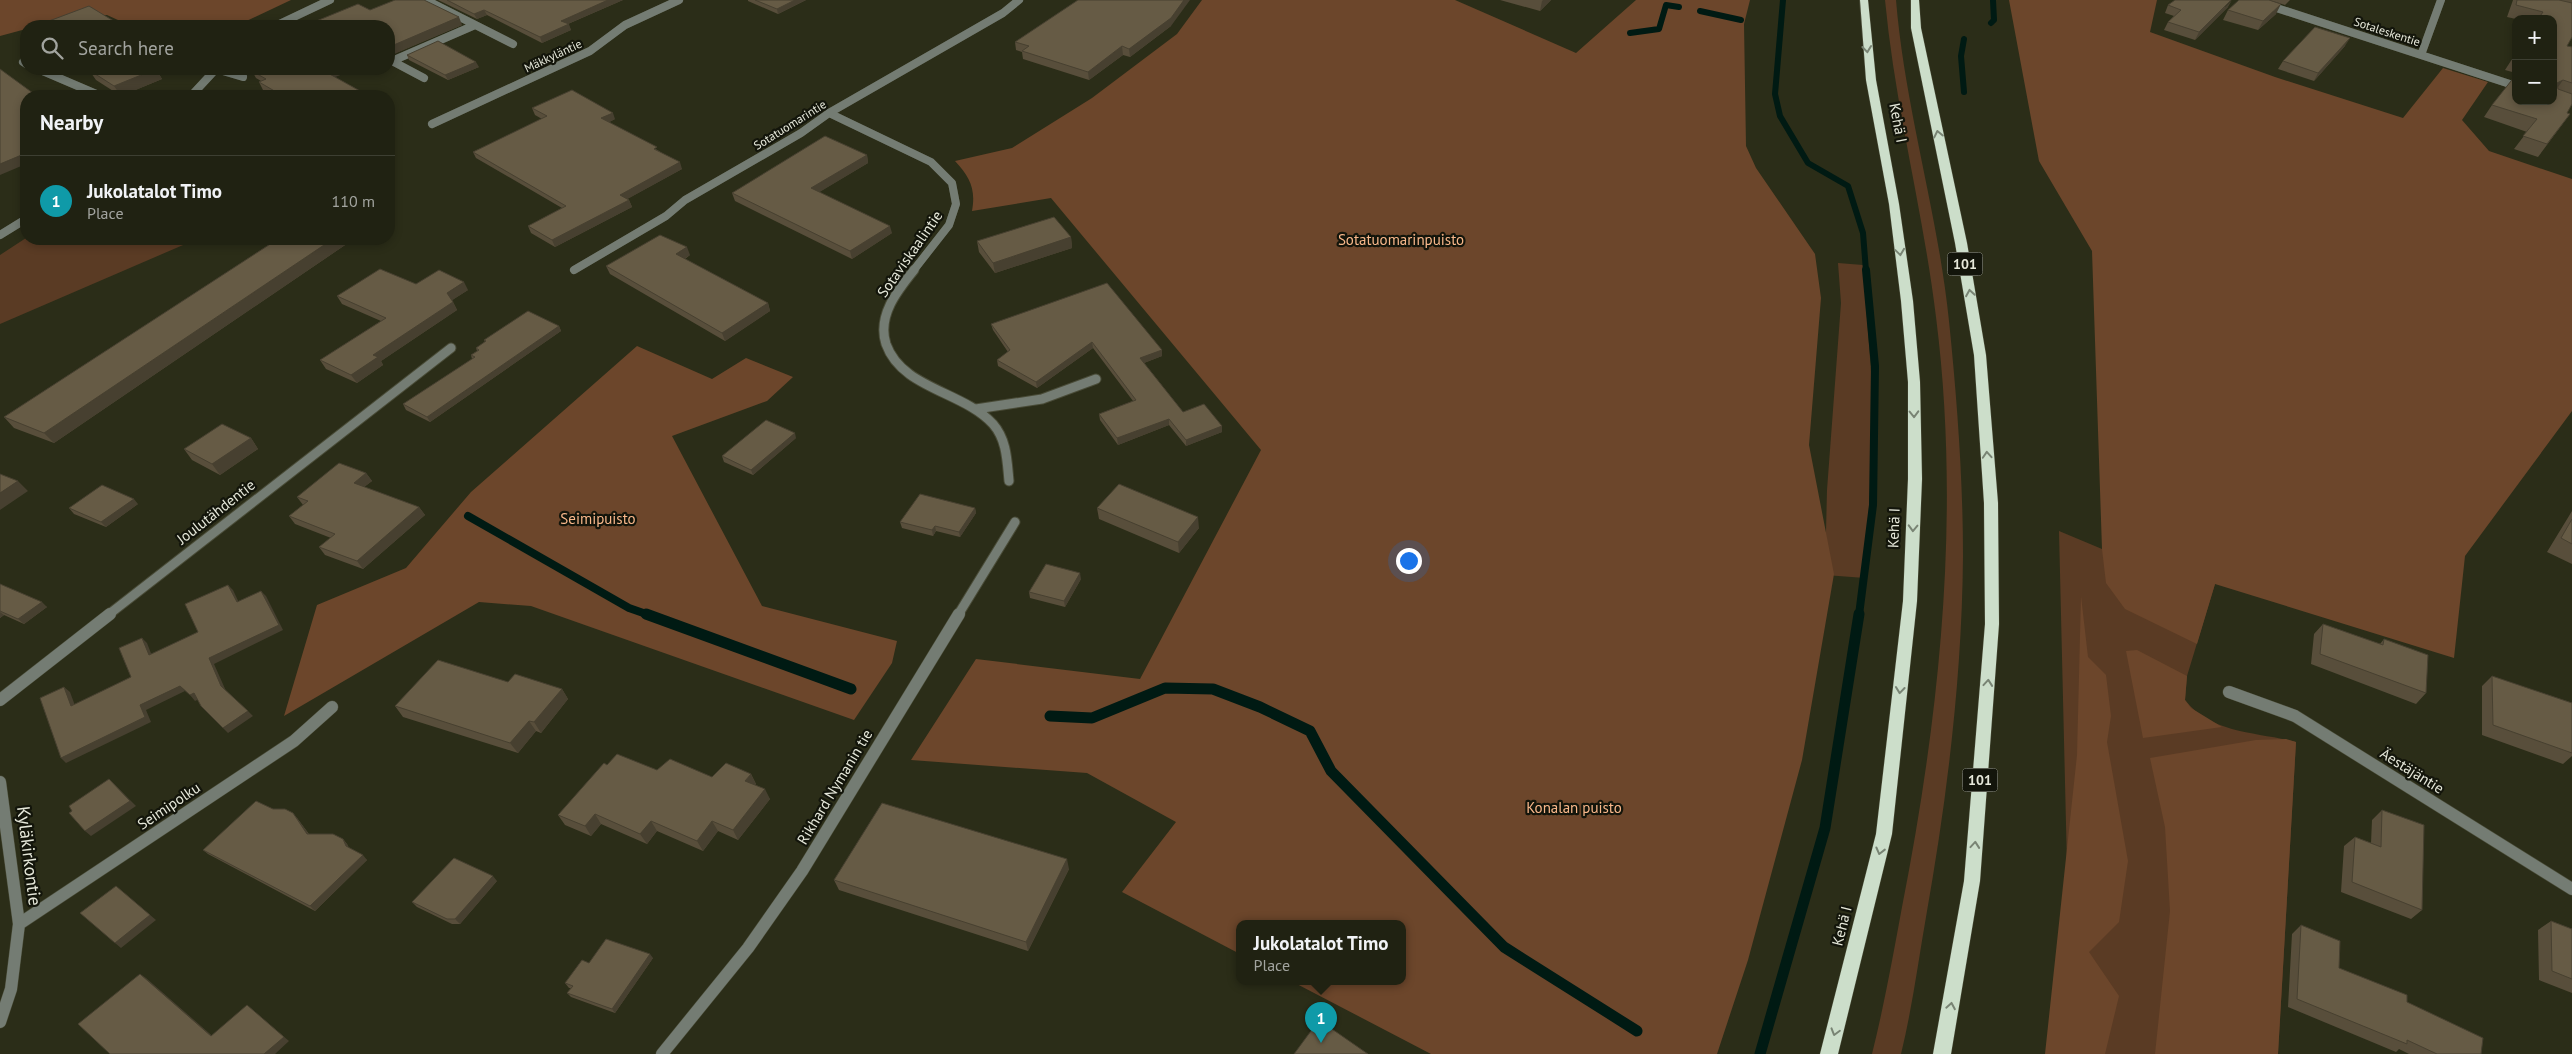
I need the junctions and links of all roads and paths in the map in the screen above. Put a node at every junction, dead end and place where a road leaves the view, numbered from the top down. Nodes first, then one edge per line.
1 (330, 0) edge
2 (426, 0) edge
3 (679, 0) edge
4 (1019, 0) edge
5 (1864, 0) edge
6 (1915, 0) edge
7 (2252, 0) edge
8 (2441, 0) edge
9 (288, 20) edge
10 (475, 25) junction
11 (513, 44) dead end
12 (2421, 55) junction
13 (395, 60) edge
14 (395, 63) edge
15 (52, 75) edge
16 (210, 75) edge
17 (236, 75) edge
18 (242, 77) dead end
19 (424, 78) dead end
20 (2512, 85) edge
21 (88, 90) edge
22 (197, 90) edge
23 (829, 113) junction
24 (432, 124) dead end
25 (20, 223) edge
26 (0, 235) edge
27 (574, 270) dead end
28 (451, 348) dead end
29 (1096, 379) dead end
30 (976, 409) junction
31 (1009, 481) dead end
32 (1015, 522) dead end
33 (2229, 692) dead end
34 (0, 700) edge
35 (332, 707) dead end
36 (0, 782) edge
37 (2572, 889) edge
38 (20, 924) junction
39 (0, 1022) edge
40 (662, 1054) edge
41 (1829, 1054) edge
42 (1942, 1054) edge

1 - 9 street
2 - 10 street
3 - 24 street, Mäkkyläntie
4 - 23 street, Sotatuomarintie
5 -> 41 highway, Kehä I
42 -> 6 highway, 101
7 - 12 street, Sotaleskentie
8 - 12 street
10 - 11 street
10 - 13 street
12 - 20 street, Sotaleskentie
14 - 19 street
15 - 21 street
16 - 22 street
17 - 18 street
23 - 27 street, Sotatuomarintie
23 - 30 street, Sotaviskaalintie
25 - 26 street
28 - 34 street, Joulutähdentie
29 - 30 street
30 - 31 street, Sotaviskaalintie
32 - 40 street, Rikhard Nymanin tie
33 - 37 street, Äestäjäntie
35 - 38 street, Seimipolku
36 - 38 street, Kyläkirkontie
38 - 39 street, Kyläkirkontie

